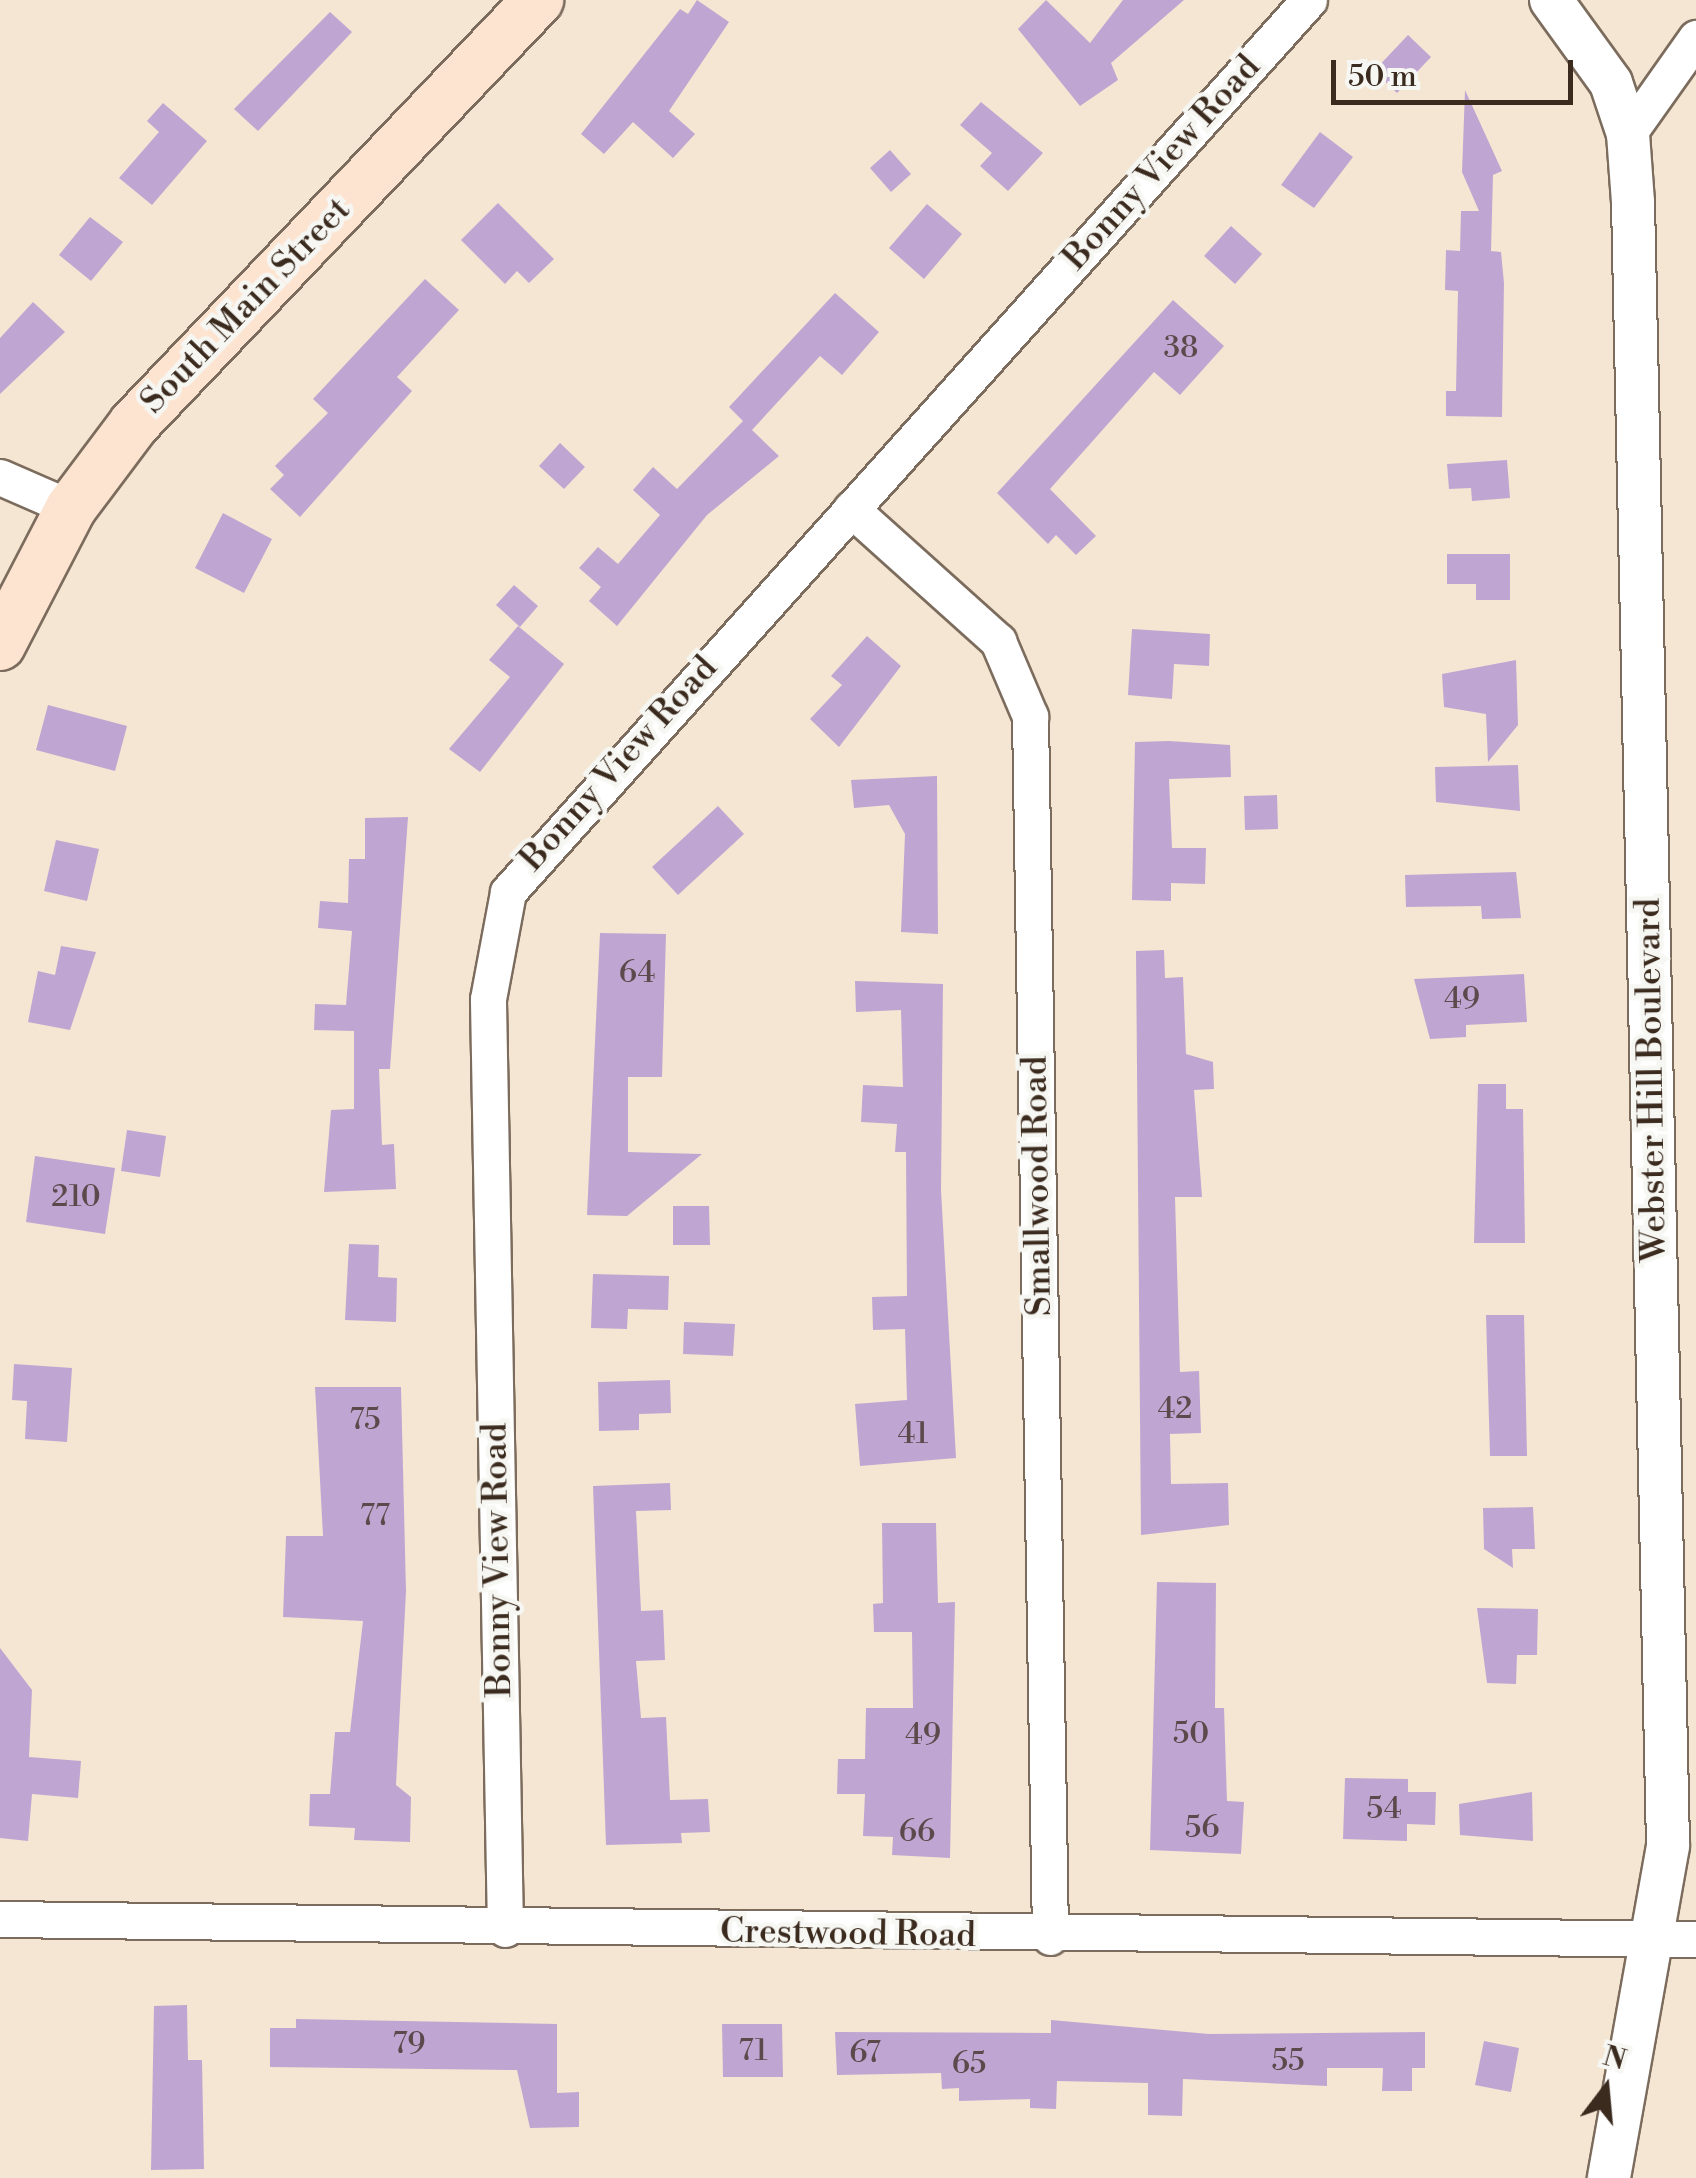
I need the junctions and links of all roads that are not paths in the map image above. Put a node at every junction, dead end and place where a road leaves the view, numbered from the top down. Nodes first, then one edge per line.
1 (538, 0) edge
2 (1309, 0) edge
3 (1551, 0) edge
4 (1696, 38) edge
5 (1628, 134) junction
6 (0, 477) edge
7 (71, 508) junction
8 (851, 509) junction
9 (0, 645) edge
10 (0, 1919) edge
11 (505, 1929) junction
12 (1050, 1937) junction
13 (1677, 1939) edge
14 (1609, 2178) edge

1 - 7 main road, South Main Street
2 - 8 street, Bonny View Road
3 - 5 street, Webster Hill Boulevard
4 - 5 street
5 - 13 street, Webster Hill Boulevard
6 - 7 street
7 - 9 main road, South Main Street
8 - 11 street, Bonny View Road
8 - 12 street, Smallwood Road
10 - 11 street, Crestwood Road
11 - 12 street, Crestwood Road
12 - 13 street, Crestwood Road
13 - 14 street, Webster Hill Boulevard

